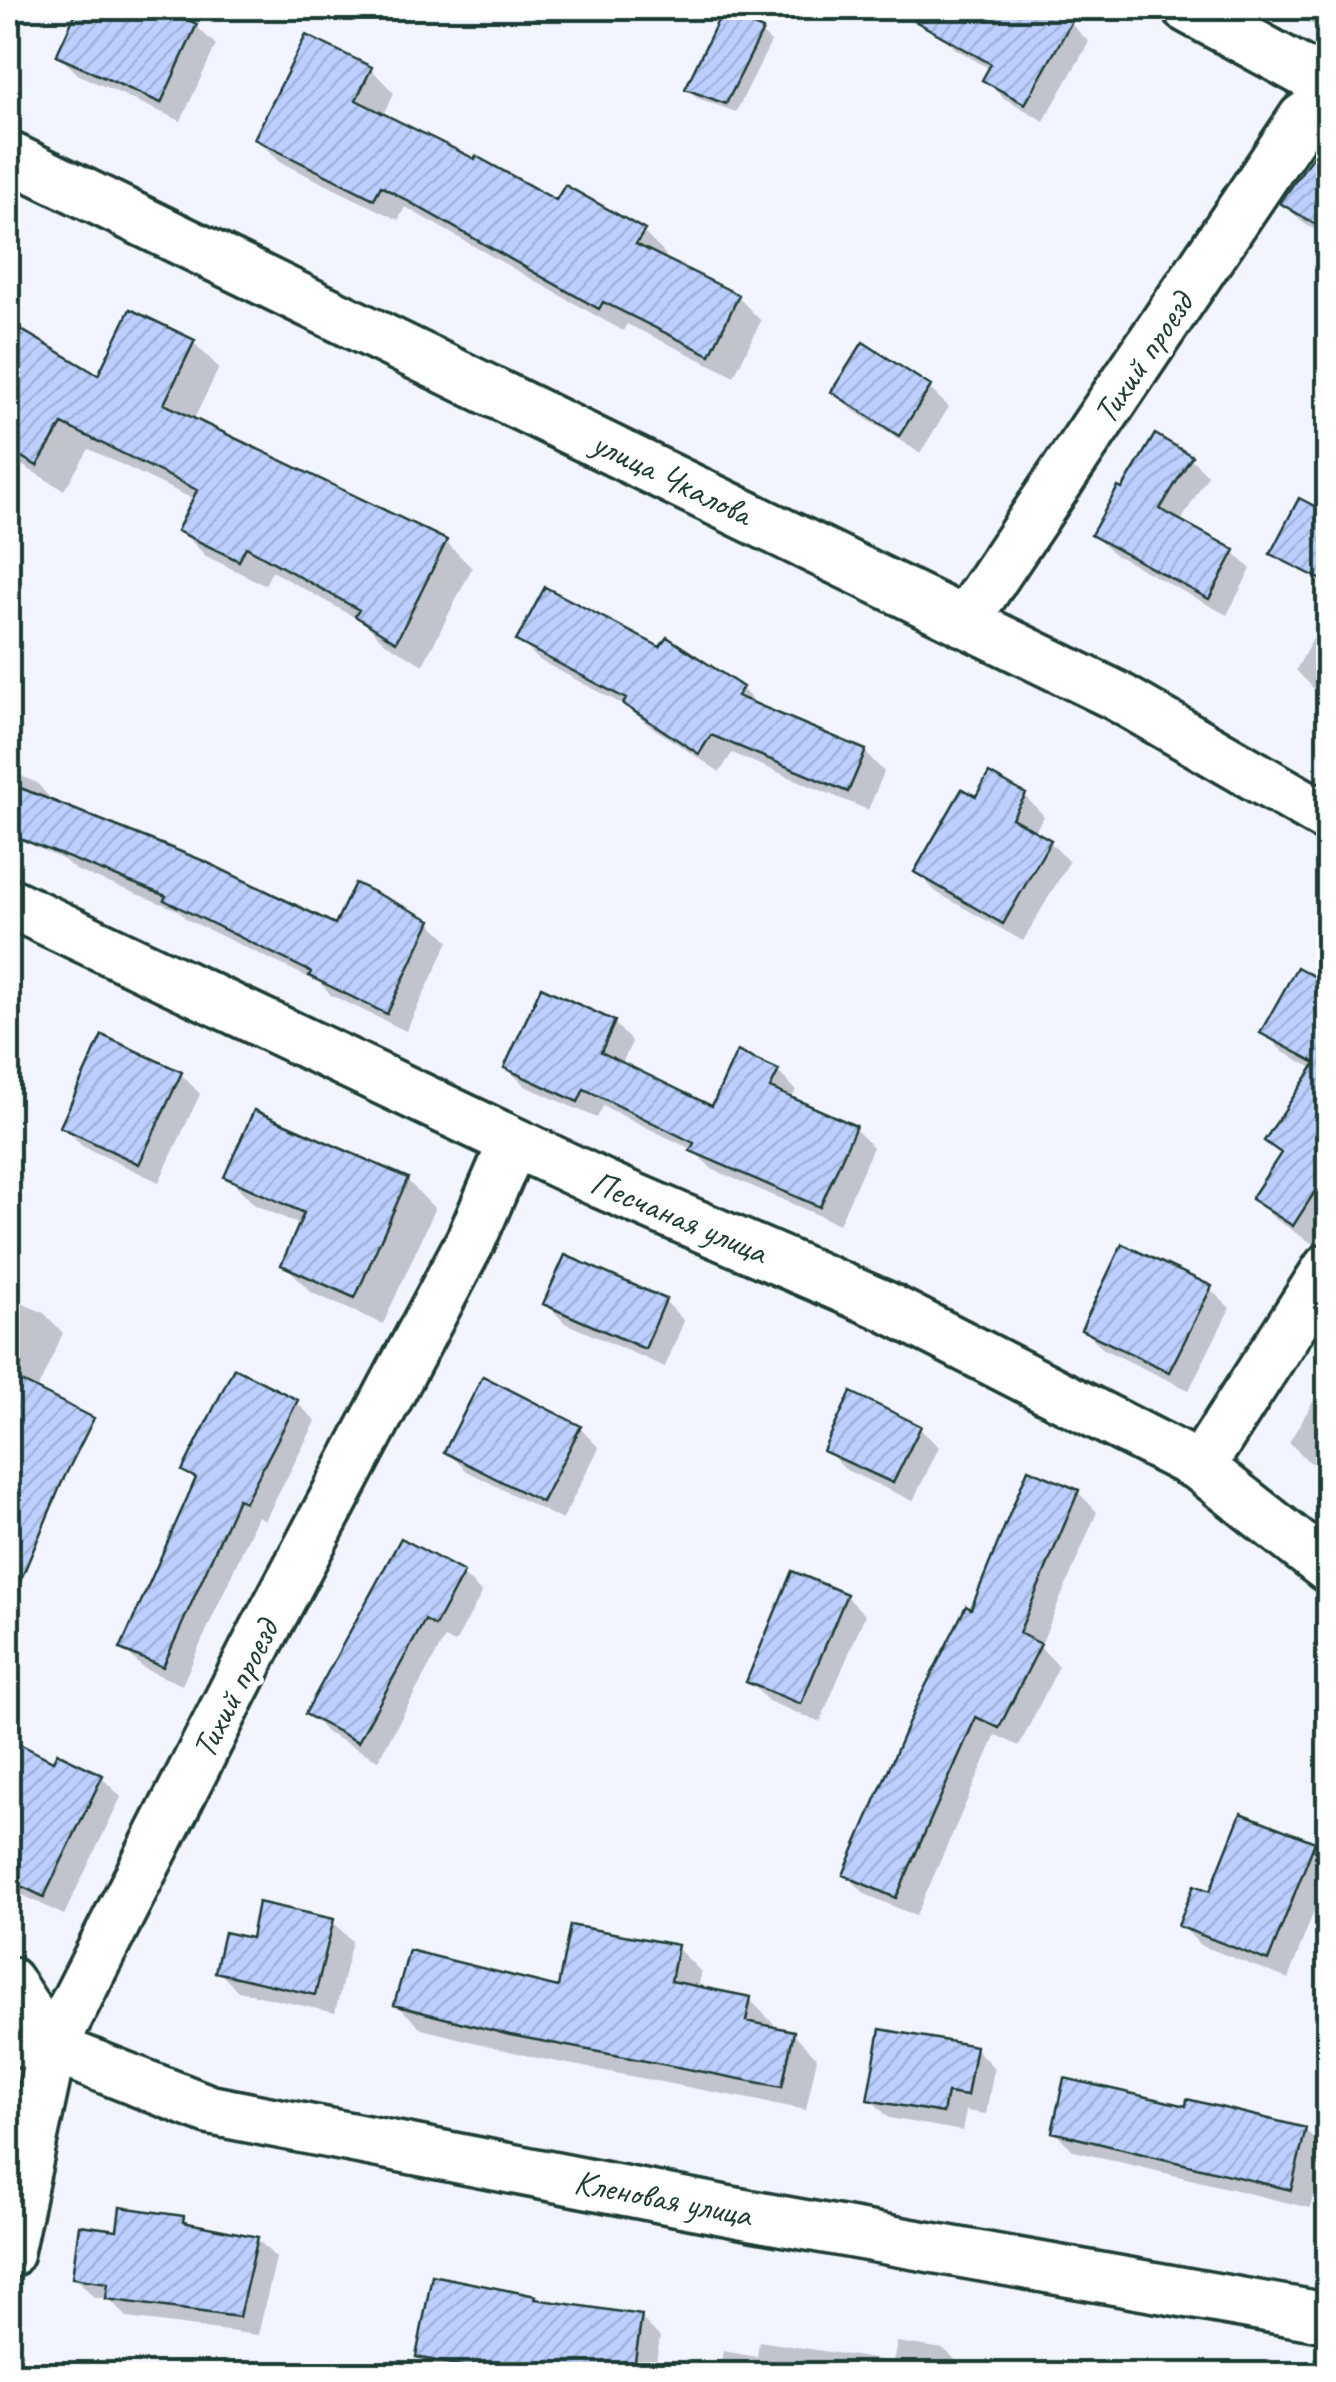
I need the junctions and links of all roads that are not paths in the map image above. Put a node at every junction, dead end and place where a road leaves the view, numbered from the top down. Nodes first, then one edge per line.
1 (1187, 8) edge
2 (1328, 86) edge
3 (1328, 101) edge
4 (8, 156) edge
5 (964, 622) junction
6 (1328, 818) edge
7 (8, 902) edge
8 (513, 1143) junction
9 (1328, 1268) edge
10 (1200, 1467) junction
11 (1328, 1568) edge
12 (8, 1982) edge
13 (30, 2044) edge
14 (8, 2254) edge
15 (1328, 2318) edge

1 - 2 street
3 - 5 street, Тихий проезд
4 - 5 street, улица Чкалова
5 - 6 street, улица Чкалова
7 - 8 street, Песчаная улица
8 - 10 street, Песчаная улица
8 - 13 street, Тихий проезд
9 - 10 street
10 - 11 street, Песчаная улица
12 - 13 street
13 - 14 street, Тихий проезд
13 - 15 street, Кленовая улица

